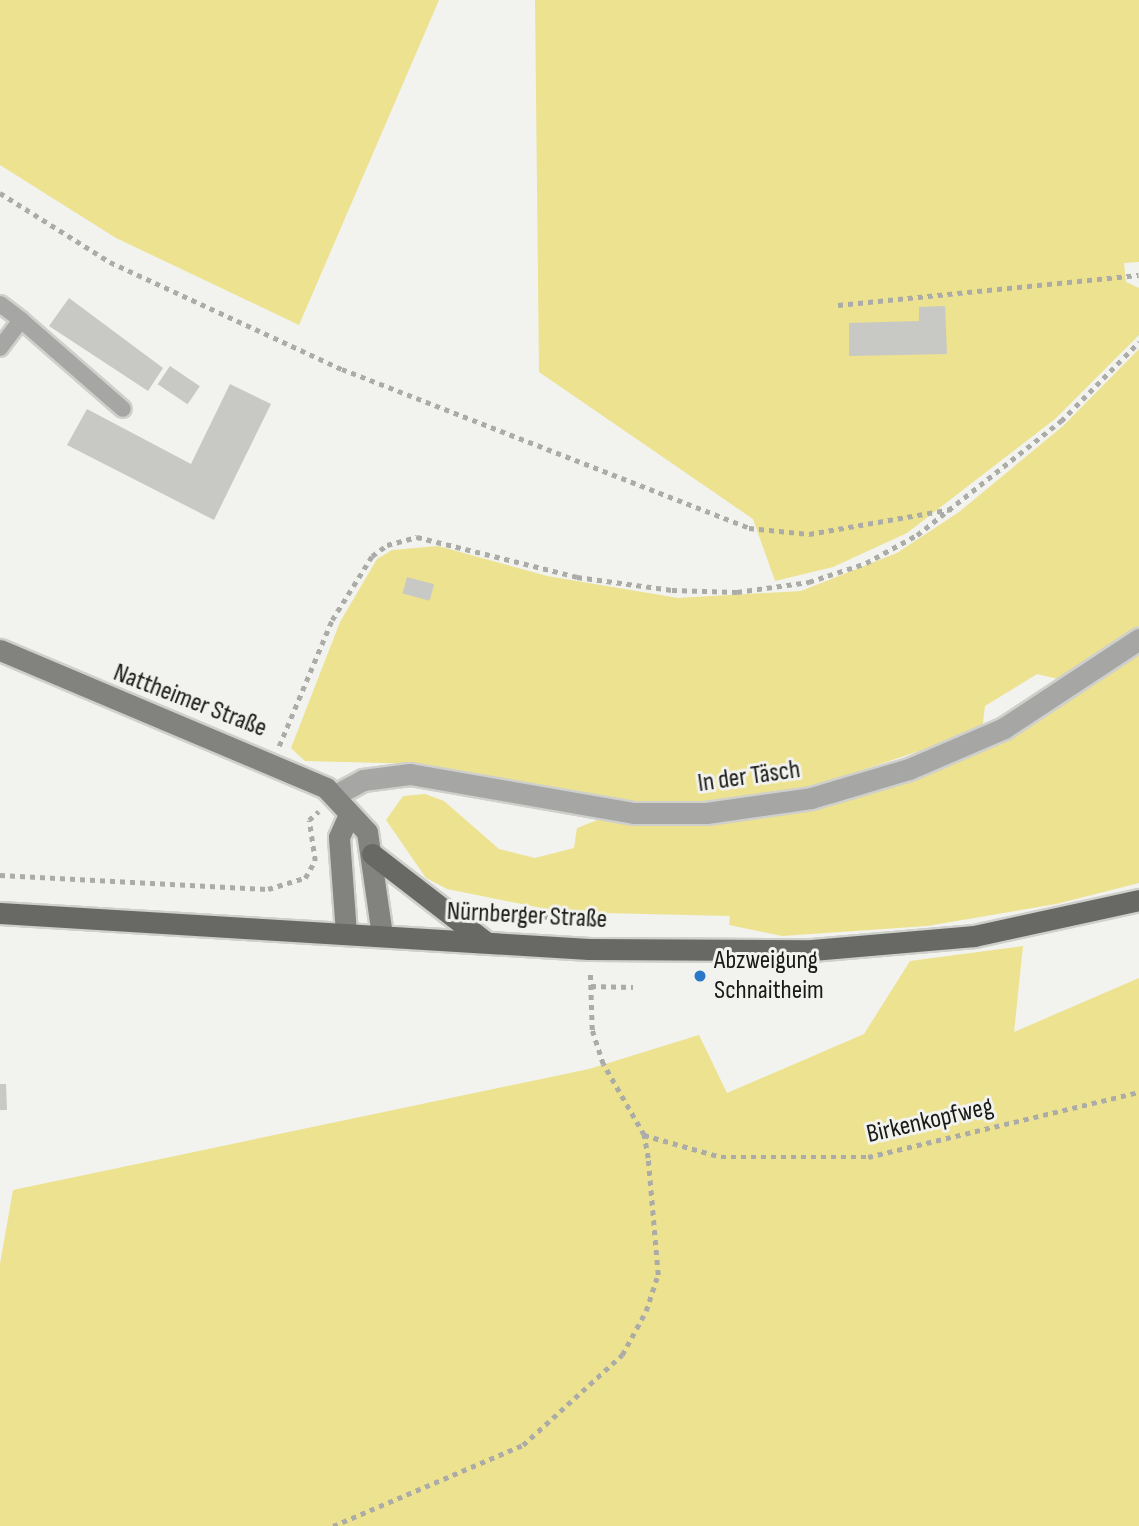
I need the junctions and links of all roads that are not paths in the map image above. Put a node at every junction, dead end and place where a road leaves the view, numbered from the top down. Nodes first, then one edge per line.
1 (0, 304) edge
2 (20, 320) junction
3 (0, 348) edge
4 (124, 409) dead end
5 (1139, 639) edge
6 (0, 650) edge
7 (335, 795) junction
8 (349, 815) junction
9 (372, 854) junction
10 (1139, 900) edge
11 (0, 913) edge
12 (346, 933) junction
13 (382, 934) junction
14 (486, 942) junction

1 - 2 lane
2 - 3 lane
2 - 4 lane
5 - 7 street, In der Täsch
6 - 7 street, Nattheimer Straße
7 - 8 street, Nattheimer Straße
8 - 9 street, Nattheimer Straße
8 - 12 street
9 - 13 street, Nattheimer Straße
9 - 14 main road
10 - 14 main road, Nürnberger Straße
11 - 12 main road, Nürnberger Straße
12 - 13 main road, Nürnberger Straße
13 - 14 main road, Nürnberger Straße

